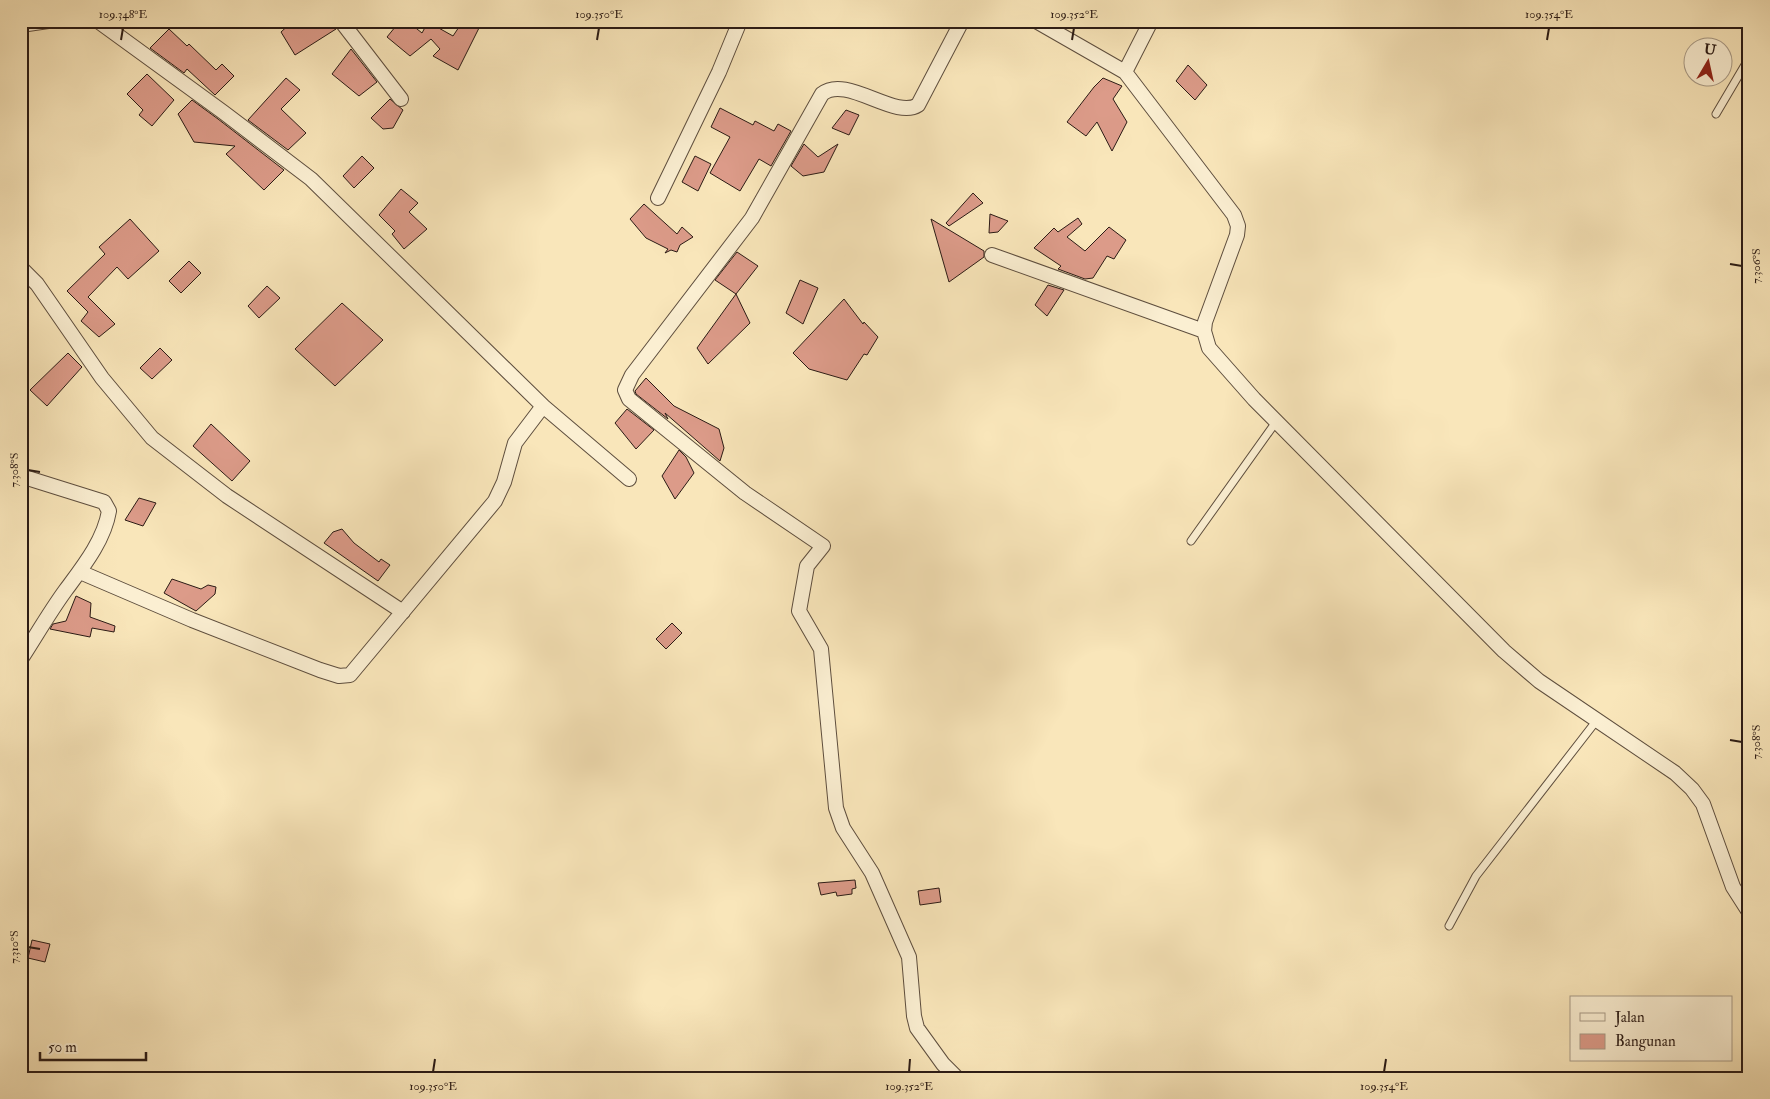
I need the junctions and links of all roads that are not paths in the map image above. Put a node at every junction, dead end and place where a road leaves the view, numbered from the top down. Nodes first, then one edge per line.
1 (48, 21) edge
2 (98, 21) edge
3 (341, 21) edge
4 (740, 21) edge
5 (962, 21) edge
6 (1036, 21) edge
7 (1151, 21) edge
8 (21, 25) edge
9 (1749, 58) edge
10 (1124, 72) junction
11 (401, 99) dead end
12 (1716, 114) dead end
13 (658, 198) dead end
14 (992, 255) dead end
15 (21, 268) edge
16 (1204, 331) junction
17 (543, 406) junction
18 (1276, 422) junction
19 (21, 476) edge
20 (629, 479) dead end
21 (1191, 541) dead end
22 (80, 572) junction
23 (403, 612) junction
24 (21, 659) edge
25 (1597, 720) junction
26 (1749, 912) edge
27 (1449, 926) dead end
28 (957, 1078) edge

1 - 8 street
2 - 17 street
3 - 11 street
4 - 13 street
5 - 28 street
6 - 10 street
7 - 10 street
9 - 12 lane
10 - 16 street
14 - 16 street
15 - 23 street
16 - 18 street
17 - 20 street
17 - 23 street
18 - 21 lane
18 - 25 street
19 - 22 street
22 - 23 street
22 - 24 street
25 - 26 street
25 - 27 lane

